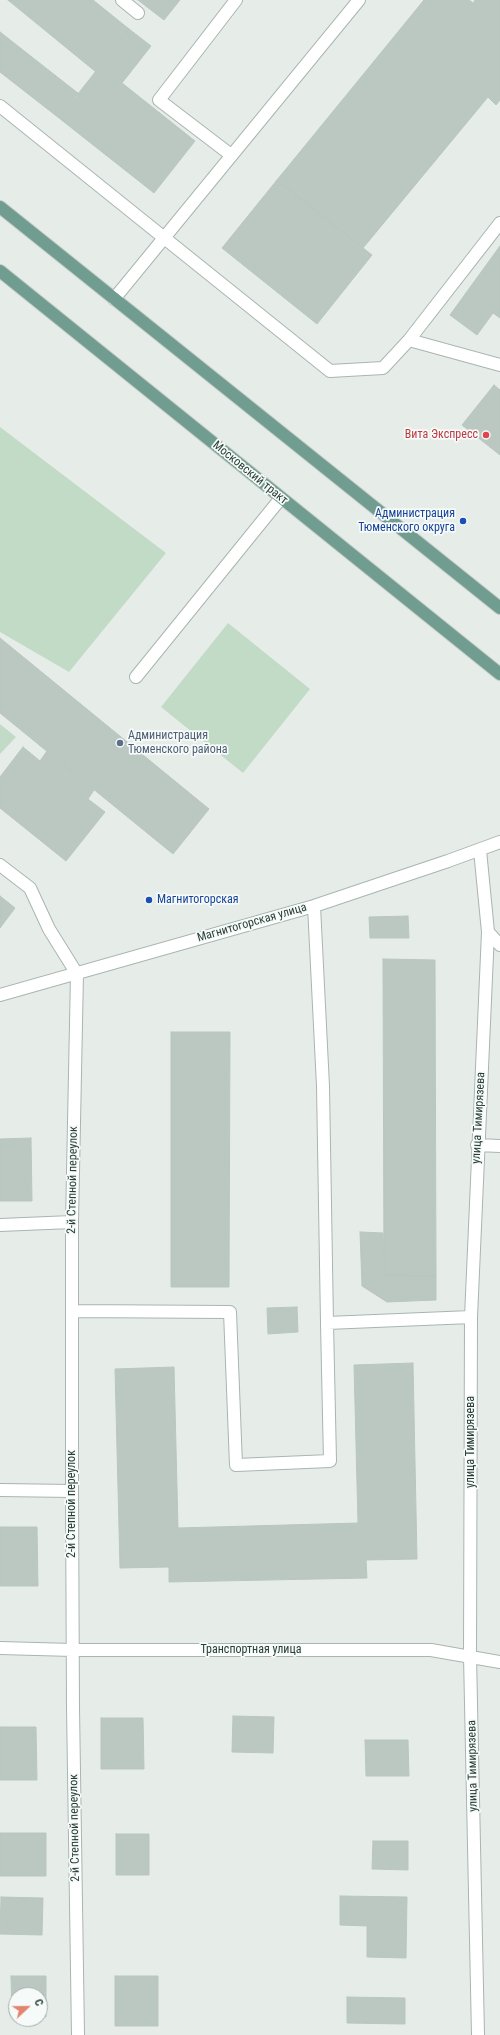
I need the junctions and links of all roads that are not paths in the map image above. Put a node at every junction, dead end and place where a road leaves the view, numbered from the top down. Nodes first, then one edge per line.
1 (122, 0) edge
2 (236, 0) edge
3 (359, 0) edge
4 (138, 13) dead end
5 (0, 106) edge
6 (231, 155) junction
7 (0, 207) edge
8 (500, 223) edge
9 (164, 238) junction
10 (0, 271) edge
11 (114, 299) junction
12 (409, 340) junction
13 (500, 365) edge
14 (281, 498) junction
15 (500, 608) edge
16 (500, 674) edge
17 (136, 677) dead end
18 (500, 842) edge
19 (480, 850) junction
20 (0, 865) edge
21 (314, 906) junction
22 (488, 932) junction
23 (500, 945) edge
24 (77, 974) junction
25 (0, 995) edge
26 (477, 1146) junction
27 (500, 1146) edge
28 (72, 1222) junction
29 (0, 1225) edge
30 (72, 1311) junction
31 (471, 1317) junction
32 (327, 1323) junction
33 (0, 1490) edge
34 (72, 1491) junction
35 (0, 1648) edge
36 (73, 1650) junction
37 (470, 1656) junction
38 (500, 1662) edge
39 (78, 2035) edge
40 (478, 2035) edge

1 - 4 street
2 - 6 street
3 - 6 street
5 - 9 street
6 - 9 street
7 - 11 main road
8 - 12 street
9 - 11 street
9 - 12 street
10 - 14 main road, Московский тракт
11 - 15 main road
12 - 13 street
14 - 16 main road, Московский тракт
14 - 17 street
18 - 19 street, Магнитогорская улица
19 - 21 street, Магнитогорская улица
19 - 22 street, улица Тимирязева
20 - 24 street
21 - 24 street, Магнитогорская улица
21 - 32 street
22 - 23 street
22 - 26 street, улица Тимирязева
24 - 25 street, Магнитогорская улица
24 - 28 street, 2-й Степной переулок
26 - 27 street
26 - 31 street, улица Тимирязева
28 - 29 street
28 - 30 street, 2-й Степной переулок
30 - 32 street
30 - 34 street, 2-й Степной переулок
31 - 32 street
31 - 37 street, улица Тимирязева
33 - 34 street
34 - 36 street, 2-й Степной переулок
35 - 36 street, Транспортная улица
36 - 37 street, Транспортная улица
36 - 39 street, 2-й Степной переулок
37 - 38 street, Транспортная улица
37 - 40 street, улица Тимирязева

